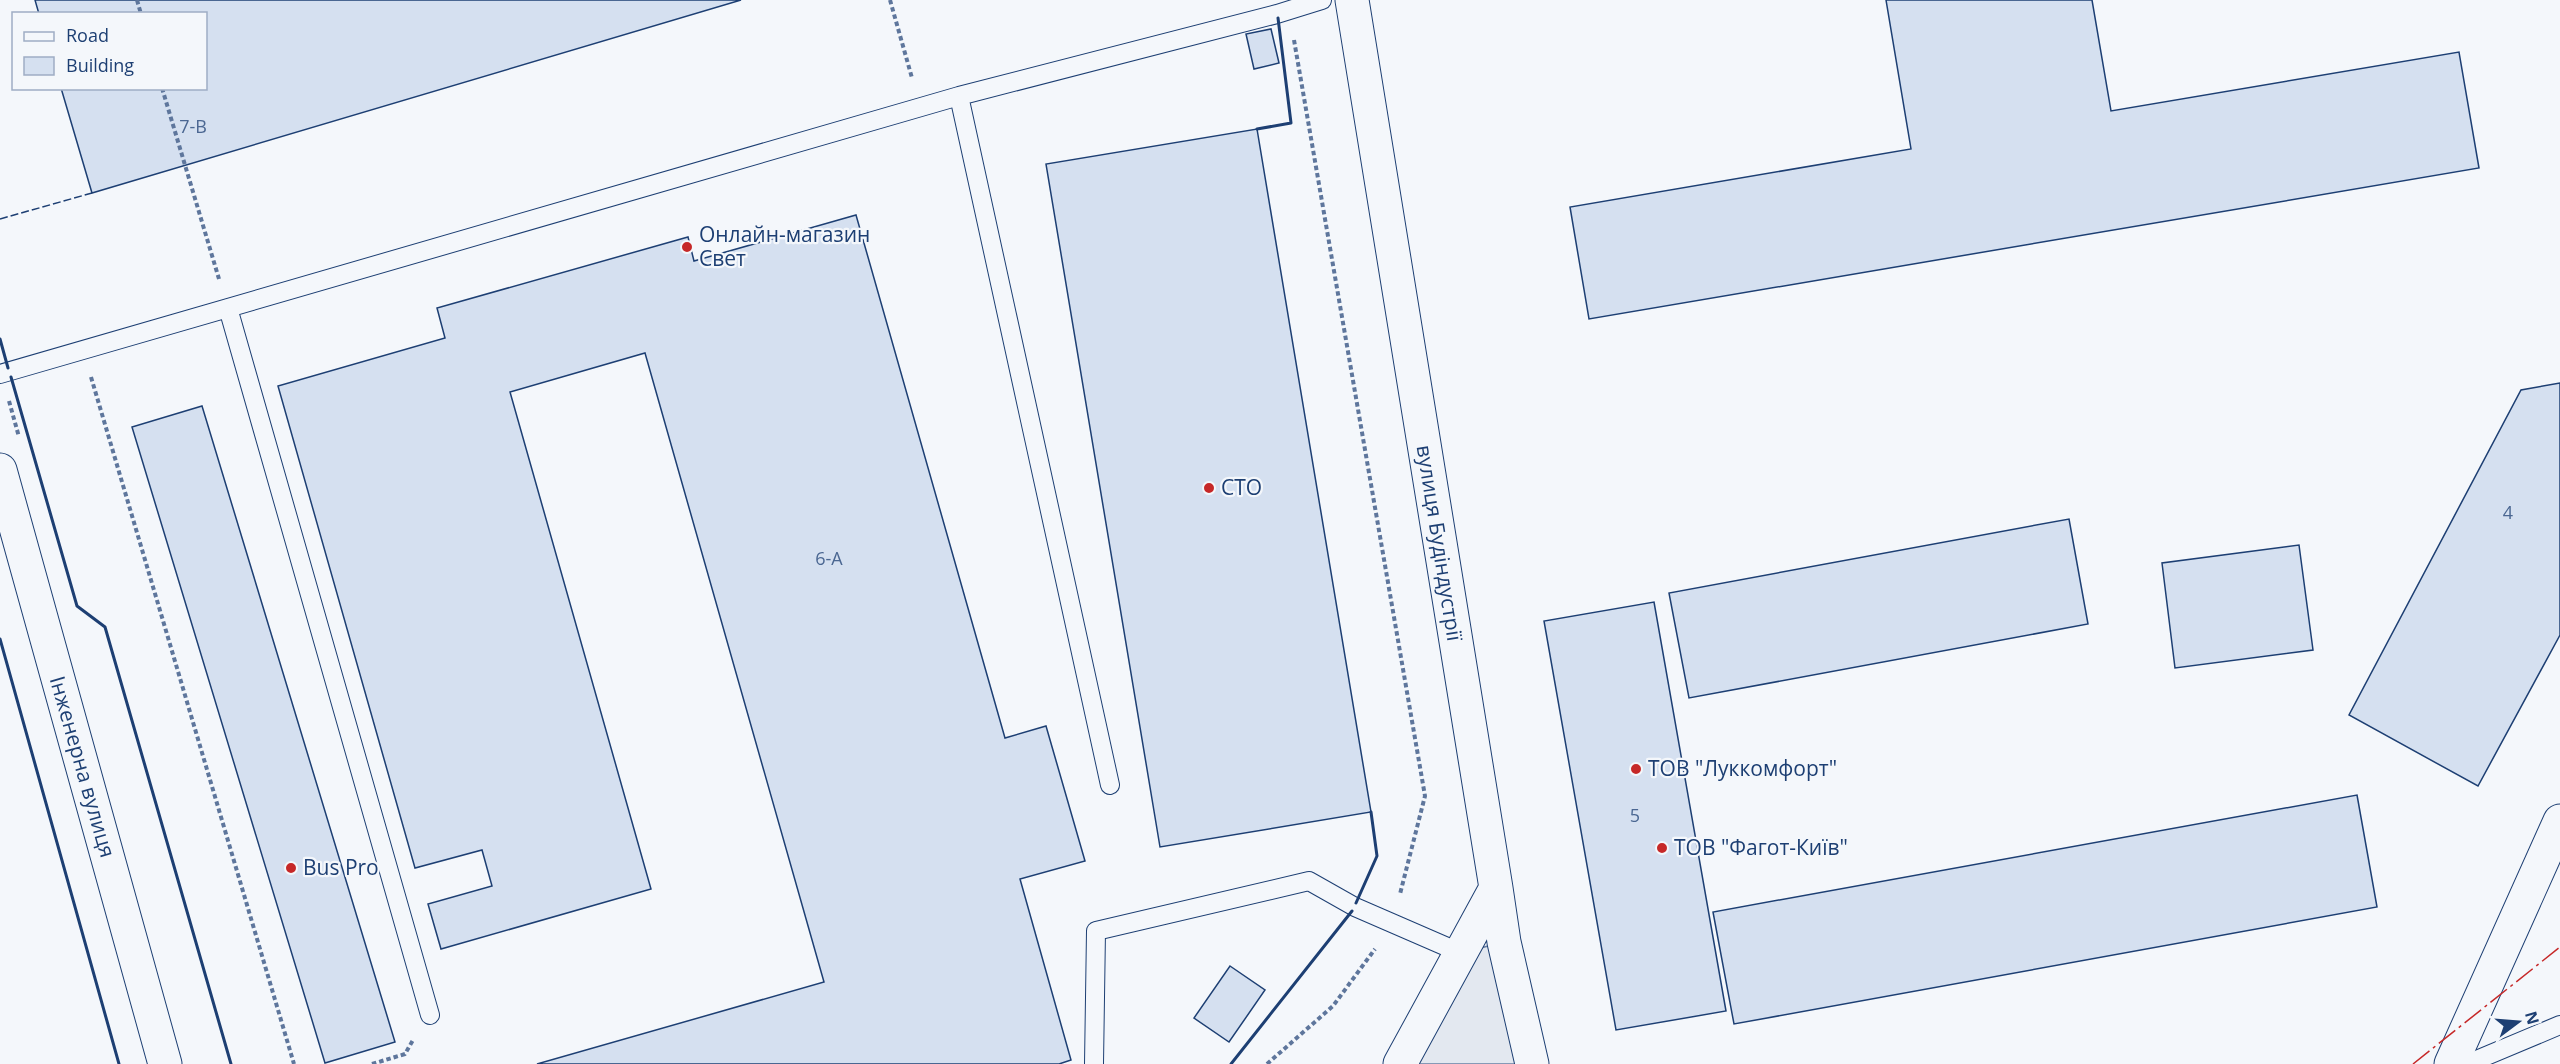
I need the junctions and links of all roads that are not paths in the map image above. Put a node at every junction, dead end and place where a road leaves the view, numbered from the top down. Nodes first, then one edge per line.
1 (1322, 0) edge
2 (1352, 0) edge
3 (959, 96) junction
4 (228, 308) junction
5 (0, 374) edge
6 (0, 470) edge
7 (1110, 785) dead end
8 (2560, 821) edge
9 (1496, 888) junction
10 (1461, 953) junction
11 (430, 1015) road end
12 (2560, 1025) edge
13 (165, 1064) edge
14 (1094, 1064) edge
15 (1400, 1064) edge
16 (1532, 1064) edge
17 (2451, 1064) edge
18 (2467, 1064) edge

1 - 3 lane
2 - 9 street, вулиця Будіндустрії
3 - 4 lane
3 - 7 lane
4 - 5 lane
4 - 11 lane
6 - 13 street, Інженерна вулиця
8 - 17 street
9 - 10 street
9 - 16 street, вулиця Будіндустрії
10 - 14 lane
10 - 15 street
12 - 18 lane

